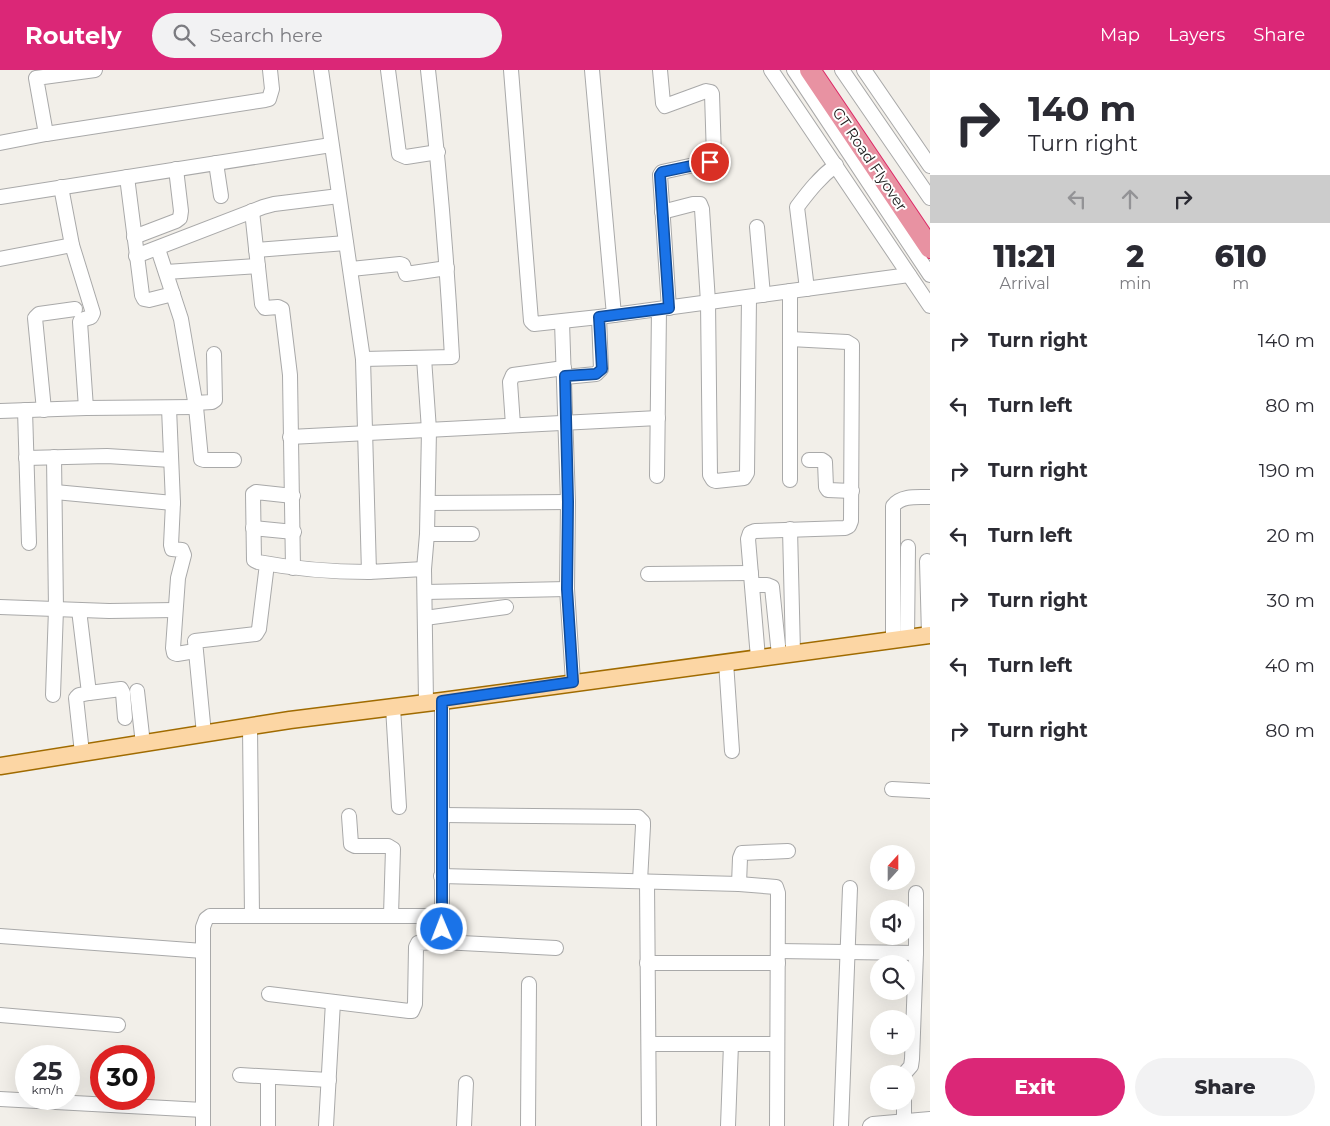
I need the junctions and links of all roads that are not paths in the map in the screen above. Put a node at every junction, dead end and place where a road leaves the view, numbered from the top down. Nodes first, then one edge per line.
1 (92, 70) edge
2 (270, 70) edge
3 (321, 70) edge
4 (388, 70) edge
5 (428, 70) edge
6 (511, 70) edge
7 (592, 70) edge
8 (660, 70) edge
9 (771, 70) edge
10 (794, 70) edge
11 (810, 70) edge
12 (826, 70) edge
13 (842, 70) edge
14 (864, 70) edge
15 (35, 74) edge
16 (46, 134) junction
17 (0, 143) edge
18 (331, 145) junction
19 (438, 152) junction
20 (216, 163) junction
21 (836, 166) junction
22 (930, 166) edge
23 (176, 169) junction
24 (127, 177) junction
25 (61, 187) junction
26 (221, 196) dead end
27 (339, 196) junction
28 (0, 197) edge
29 (930, 198) edge
30 (252, 211) junction
31 (662, 212) junction
32 (930, 225) edge
33 (757, 227) dead end
34 (134, 237) junction
35 (346, 243) junction
36 (72, 245) junction
37 (930, 248) edge
38 (158, 249) junction
39 (256, 250) junction
40 (136, 256) junction
41 (0, 259) edge
42 (258, 266) junction
43 (447, 268) junction
44 (351, 269) junction
45 (166, 272) junction
46 (909, 275) junction
47 (930, 275) edge
48 (806, 289) junction
49 (790, 291) junction
50 (173, 294) junction
51 (756, 296) junction
52 (708, 302) junction
53 (930, 306) edge
54 (664, 308) junction
55 (75, 309) dead end
56 (614, 315) junction
57 (599, 317) junction
58 (562, 322) junction
59 (790, 339) junction
60 (214, 354) dead end
61 (424, 358) junction
62 (363, 359) junction
63 (565, 372) junction
64 (196, 405) junction
65 (86, 408) junction
66 (169, 408) junction
67 (25, 410) junction
68 (44, 410) junction
69 (0, 412) edge
70 (658, 418) junction
71 (566, 422) junction
72 (513, 425) junction
73 (429, 430) junction
74 (366, 433) junction
75 (290, 437) junction
76 (54, 457) junction
77 (26, 458) junction
78 (171, 460) junction
79 (234, 460) dead end
80 (809, 460) dead end
81 (657, 476) dead end
82 (790, 480) dead end
83 (852, 491) junction
84 (55, 492) junction
85 (293, 496) junction
86 (930, 496) edge
87 (568, 502) junction
88 (173, 503) junction
89 (428, 504) junction
90 (252, 528) junction
91 (790, 529) junction
92 (294, 532) junction
93 (427, 534) junction
94 (472, 534) dead end
95 (29, 543) dead end
96 (908, 548) dead end
97 (927, 561) dead end
98 (267, 564) junction
99 (293, 568) junction
100 (424, 569) junction
101 (369, 572) junction
102 (648, 574) dead end
103 (752, 579) junction
104 (567, 589) junction
105 (425, 592) junction
106 (0, 606) edge
107 (506, 607) dead end
108 (56, 609) junction
109 (79, 610) junction
110 (175, 610) junction
111 (425, 618) junction
112 (930, 635) edge
113 (900, 639) junction
114 (195, 651) junction
115 (786, 654) junction
116 (758, 658) junction
117 (726, 662) junction
118 (573, 682) junction
119 (137, 691) dead end
120 (89, 693) junction
121 (52, 696) dead end
122 (434, 702) junction
123 (393, 707) junction
124 (125, 718) dead end
125 (250, 727) junction
126 (204, 734) junction
127 (143, 744) junction
128 (732, 751) dead end
129 (82, 753) junction
130 (1, 763) edge
131 (892, 789) dead end
132 (930, 791) edge
133 (399, 807) dead end
134 (443, 815) junction
135 (349, 816) dead end
136 (788, 851) dead end
137 (441, 876) junction
138 (644, 882) junction
139 (739, 884) junction
140 (850, 888) dead end
141 (916, 893) dead end
142 (391, 915) junction
143 (252, 916) junction
144 (442, 916) junction
145 (0, 936) edge
146 (442, 942) junction
147 (556, 948) dead end
148 (203, 951) junction
149 (848, 953) junction
150 (916, 953) junction
151 (778, 957) junction
152 (647, 963) junction
153 (529, 984) dead end
154 (269, 994) dead end
155 (334, 1002) junction
156 (0, 1015) edge
157 (118, 1025) dead end
158 (648, 1044) junction
159 (731, 1044) junction
160 (777, 1044) junction
161 (911, 1065) edge
162 (240, 1075) dead end
163 (268, 1077) junction
164 (329, 1080) junction
165 (466, 1083) dead end
166 (0, 1099) edge
167 (203, 1110) junction
168 (904, 1110) edge
169 (930, 1119) edge
170 (904, 1122) junction
171 (203, 1126) edge
172 (268, 1126) edge
173 (326, 1126) edge
174 (464, 1126) edge
175 (528, 1126) edge
176 (649, 1126) edge
177 (728, 1126) edge
178 (777, 1126) edge
179 (841, 1126) edge
180 (870, 1126) edge

1 - 15 street
2 - 16 street
3 - 18 street
4 - 19 street
5 - 19 street
6 - 58 street
7 - 56 street
8 - 31 street
9 - 21 street
10 - 47 street
11 - 37 highway, GT Road Flyover
12 - 32 highway, GT Road Flyover
13 - 29 street
14 - 22 street
15 - 16 street
16 - 17 street
18 - 20 street
18 - 27 street
19 - 43 street
20 - 23 street
20 - 26 street
21 - 46 street
21 - 48 street
23 - 24 street
23 - 34 street
24 - 25 street
24 - 34 street
25 - 28 street
25 - 36 street
27 - 30 street
27 - 35 street
30 - 38 street
30 - 39 street
31 - 52 street
31 - 54 street
33 - 51 street
34 - 40 street
35 - 39 street
35 - 44 street
36 - 41 street
36 - 65 street
38 - 40 street
38 - 45 street
39 - 42 street
40 - 50 street
42 - 45 street
42 - 75 street
43 - 44 street
43 - 61 street
44 - 62 street
45 - 50 street
46 - 48 street
46 - 53 street
48 - 49 street
49 - 51 street
49 - 59 street
50 - 64 street
51 - 52 street
51 - 52 street
52 - 54 street
54 - 56 street
54 - 70 street
55 - 68 street
56 - 57 street
57 - 58 street
57 - 63 street
58 - 63 street
59 - 82 street
59 - 83 street
60 - 64 street
61 - 62 street
61 - 73 street
62 - 74 street
63 - 71 street
63 - 72 street
64 - 66 street
64 - 79 street
65 - 66 street
65 - 68 street
66 - 78 street
67 - 68 street
67 - 69 street
67 - 77 street
70 - 71 street
70 - 81 street
71 - 72 street
71 - 87 street
72 - 73 street
73 - 74 street
73 - 89 street
74 - 75 street
74 - 101 street
75 - 85 street
76 - 77 street
76 - 78 street
76 - 84 street
77 - 95 street
78 - 88 street
80 - 83 street
83 - 91 street
84 - 88 street
84 - 108 street
85 - 90 street
85 - 92 street
86 - 113 street
87 - 89 street
87 - 104 street
88 - 110 street
89 - 93 street
90 - 92 street
90 - 98 street
91 - 103 street
91 - 115 street
92 - 99 street
93 - 94 street
93 - 100 street
96 - 113 street
97 - 112 street
98 - 99 street
98 - 114 street
99 - 101 street
100 - 101 street
100 - 105 street
102 - 103 street
103 - 115 street
103 - 116 street
104 - 105 street
104 - 118 street
105 - 111 street
106 - 108 street
107 - 111 street
108 - 109 street
108 - 121 street
109 - 110 street
109 - 120 street
110 - 114 street
111 - 122 street
112 - 113 main road
113 - 115 main road
114 - 126 street
115 - 116 main road
116 - 117 main road
117 - 118 main road
117 - 128 street
118 - 122 main road
119 - 127 street
120 - 124 street
120 - 129 street
122 - 123 main road
122 - 134 street
123 - 125 main road
123 - 133 street
125 - 126 main road
125 - 143 street
126 - 127 main road
127 - 129 main road
129 - 130 main road
131 - 132 street
134 - 137 street
134 - 138 street
135 - 142 street
136 - 139 street
137 - 138 street
137 - 144 street
138 - 139 street
138 - 152 street
139 - 151 street
140 - 149 street
141 - 150 street
142 - 143 street
142 - 144 street
143 - 148 street
144 - 146 street
145 - 148 street
146 - 147 street
146 - 155 street
148 - 167 street
149 - 150 street
149 - 151 street
149 - 179 street
150 - 161 street
151 - 152 street
151 - 160 street
152 - 158 street
153 - 175 street
154 - 155 street
155 - 164 street
156 - 157 street
158 - 159 street
158 - 176 street
159 - 160 street
159 - 177 street
160 - 178 street
162 - 163 street
163 - 164 street
163 - 172 street
164 - 173 street
165 - 174 street
166 - 167 street
167 - 171 street
168 - 170 street
169 - 170 street
170 - 180 street

